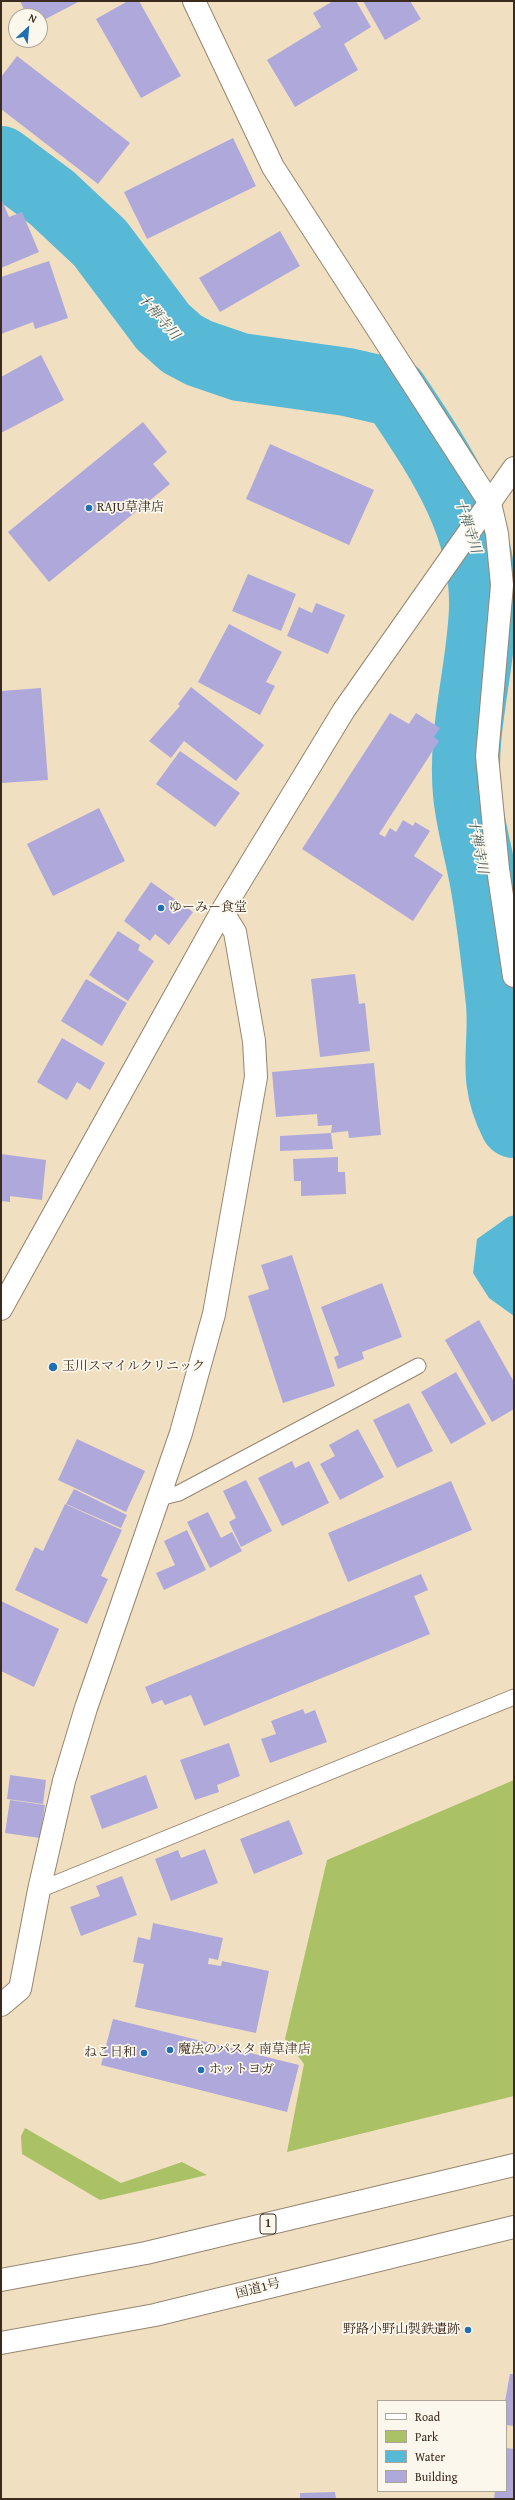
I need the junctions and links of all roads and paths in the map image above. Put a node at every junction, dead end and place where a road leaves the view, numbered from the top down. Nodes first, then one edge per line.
1 (194, 1) edge
2 (514, 468) edge
3 (485, 510) junction
4 (222, 911) junction
5 (514, 976) edge
6 (1, 1309) edge
7 (418, 1366) dead end
8 (159, 1498) junction
9 (514, 1697) edge
10 (38, 1890) junction
11 (1, 2005) edge
12 (514, 2165) edge
13 (514, 2227) edge
14 (1, 2280) edge
15 (1, 2343) edge

1 - 3 main road
2 - 3 main road
3 - 4 main road
3 - 5 main road
4 - 6 main road
4 - 8 main road
7 - 8 lane
8 - 10 main road
9 - 10 lane
10 - 11 main road
12 - 14 main road, 1
13 - 15 main road, 国道1号

